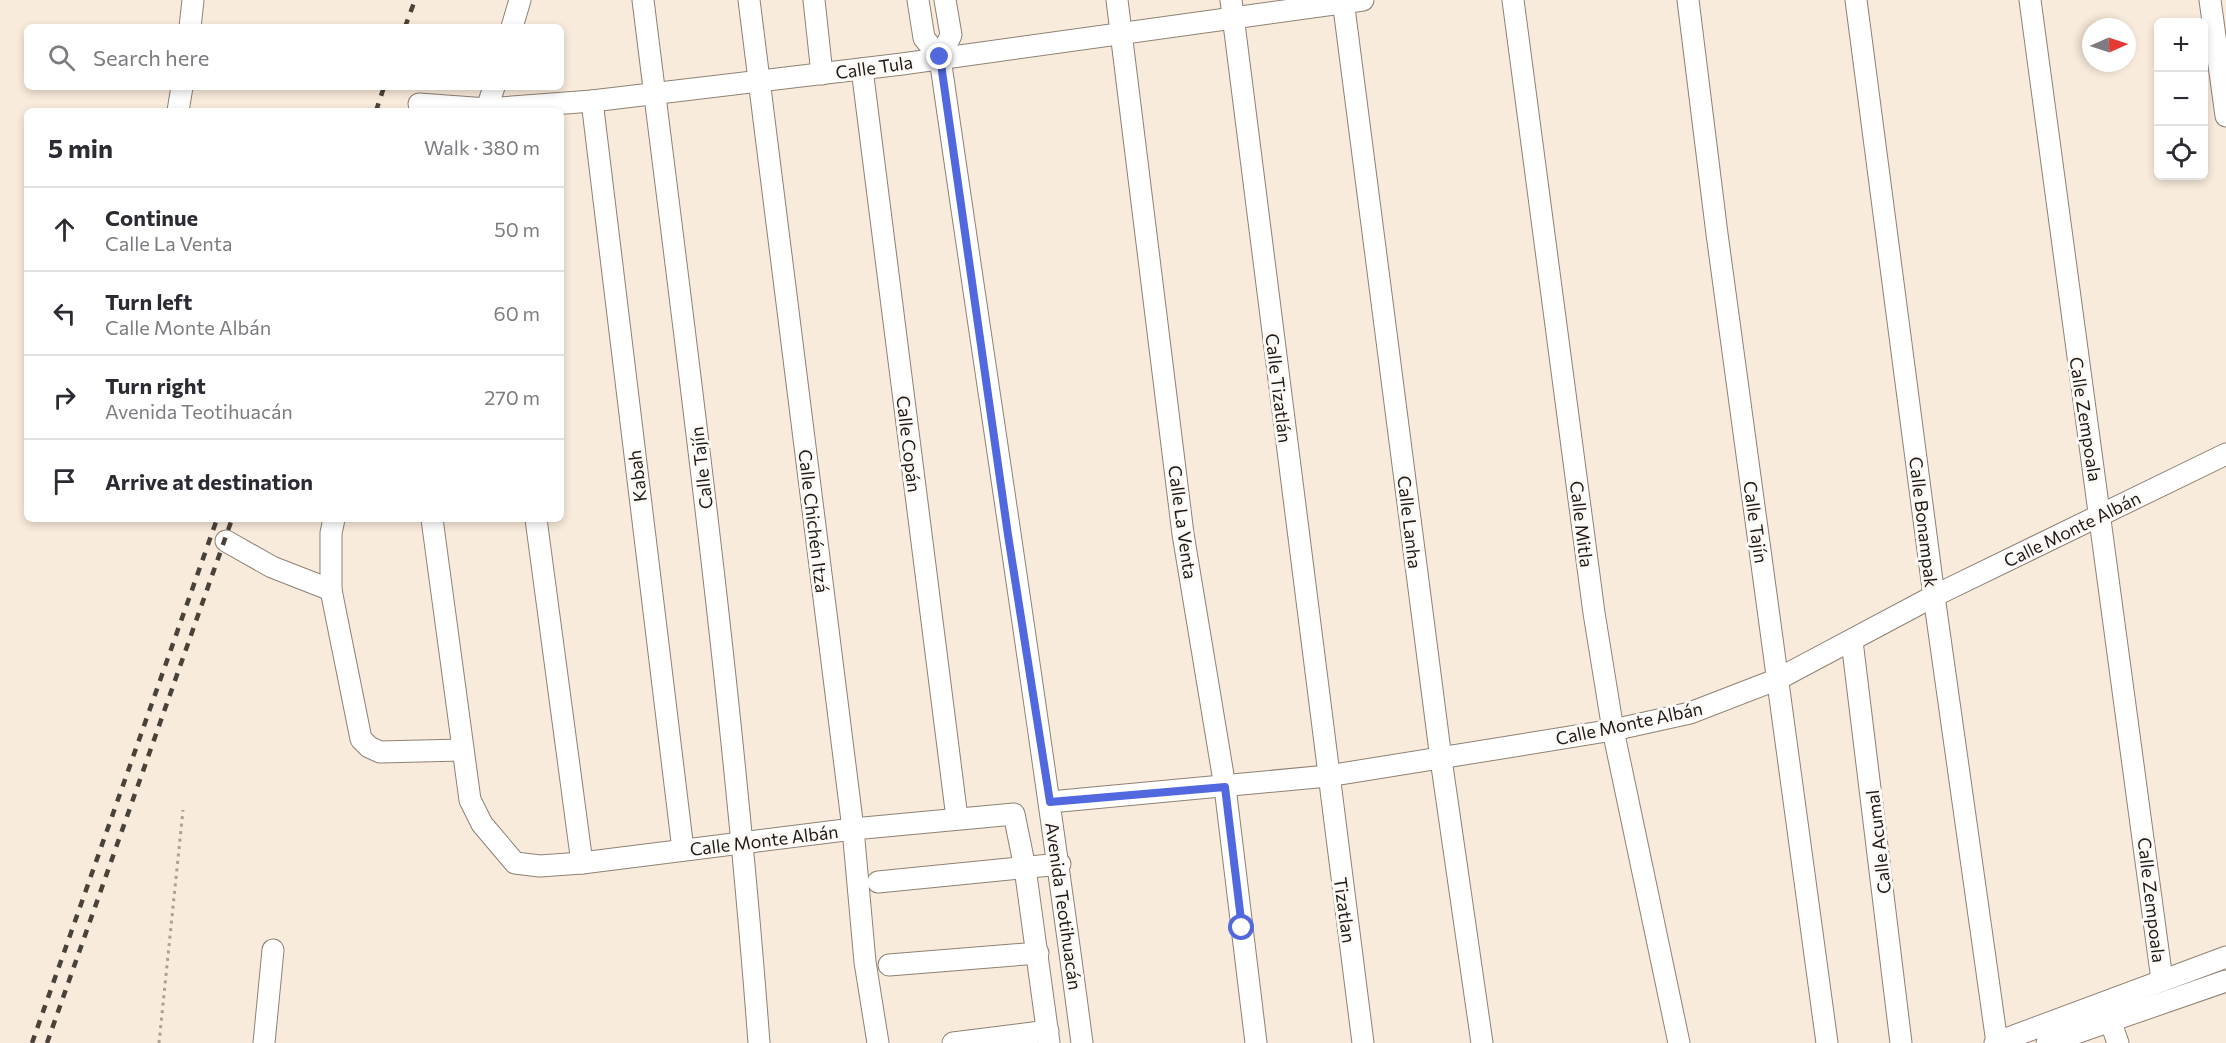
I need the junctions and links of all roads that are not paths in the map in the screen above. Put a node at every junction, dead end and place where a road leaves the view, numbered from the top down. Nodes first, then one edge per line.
1 (193, 0) edge
2 (520, 0) edge
3 (643, 0) edge
4 (749, 0) edge
5 (814, 0) edge
6 (918, 0) edge
7 (945, 0) edge
8 (1117, 0) edge
9 (1513, 0) edge
10 (1688, 0) edge
11 (1857, 0) edge
12 (2030, 0) edge
13 (2210, 0) edge
14 (1350, 1) edge
15 (1232, 9) edge
16 (190, 24) edge
17 (513, 24) edge
18 (1120, 32) junction
19 (940, 57) junction
20 (862, 69) junction
21 (822, 74) junction
22 (757, 81) junction
23 (182, 90) edge
24 (493, 90) edge
25 (655, 94) junction
26 (592, 102) junction
27 (419, 104) dead end
28 (178, 108) edge
29 (464, 108) edge
30 (488, 108) edge
31 (513, 108) edge
32 (2226, 116) edge
33 (2226, 454) edge
34 (2101, 514) junction
35 (333, 522) edge
36 (432, 522) edge
37 (536, 522) edge
38 (226, 541) dead end
39 (331, 590) junction
40 (1934, 596) junction
41 (1852, 641) junction
42 (1778, 679) junction
43 (1613, 730) junction
44 (462, 750) junction
45 (1441, 759) junction
46 (1328, 776) junction
47 (1225, 787) junction
48 (1050, 802) junction
49 (957, 818) junction
50 (854, 829) junction
51 (744, 843) junction
52 (683, 850) junction
53 (582, 863) junction
54 (1059, 864) junction
55 (1025, 868) junction
56 (878, 882) dead end
57 (273, 950) dead end
58 (1038, 953) junction
59 (2226, 957) edge
60 (889, 965) dead end
61 (2162, 980) junction
62 (2226, 981) edge
63 (2110, 1020) junction
64 (1049, 1037) edge
65 (264, 1043) edge
66 (759, 1043) edge
67 (878, 1043) edge
68 (953, 1043) edge
69 (1082, 1043) edge
70 (1256, 1043) edge
71 (1363, 1043) edge
72 (1482, 1043) edge
73 (1679, 1043) edge
74 (1827, 1043) edge
75 (1901, 1043) edge
76 (1996, 1043) edge
77 (2047, 1043) edge
78 (2118, 1043) edge

1 - 16 street
2 - 17 street
3 - 25 street, Calle Tajín
4 - 22 street, Calle Chichén Itzá
5 - 21 street
6 - 19 street
7 - 19 street
8 - 18 street, Calle La Venta
9 - 43 street, Calle Mitla
10 - 42 street, Calle Tajín
11 - 40 street, Calle Bonampak
12 - 34 street, Calle Zempoala
13 - 32 street
14 - 15 street, Calle Tula
14 - 45 street, Calle Lanha
15 - 18 street, Calle Tula
15 - 46 street, Calle Tizatlán
18 - 19 street, Calle Tula
18 - 47 street, Calle La Venta
19 - 20 street, Calle Tula
19 - 48 street, Avenida Teotihuacán
20 - 21 street, Calle Tula
20 - 49 street, Calle Copán
21 - 22 street, Calle Tula
22 - 25 street, Calle Tula
22 - 50 street, Calle Chichén Itzá
23 - 28 street
24 - 30 street
25 - 26 street, Calle Tula
25 - 51 street, Calle Tajín
26 - 31 street, Calle Tula
26 - 52 street, Kabah
27 - 29 street, Calle Tula
33 - 34 street, Calle Monte Albán
34 - 40 street, Calle Monte Albán
34 - 61 street, Calle Zempoala
35 - 39 street
36 - 44 street
37 - 53 street
38 - 39 street
39 - 44 street
40 - 41 street, Calle Monte Albán
40 - 76 street, Calle Bonampak
41 - 42 street, Calle Monte Albán
41 - 75 street, Calle Acumal
42 - 43 street, Calle Monte Albán
42 - 74 street, Calle Tajín
43 - 45 street, Calle Monte Albán
43 - 73 street, Calle Mitla
44 - 53 street, Calle Monte Albán
45 - 46 street, Calle Monte Albán
45 - 72 street, Calle Lanha
46 - 47 street, Calle Monte Albán
46 - 71 street, Tizatlan
47 - 48 street, Calle Monte Albán
47 - 70 street, Calle La Venta
48 - 54 street, Avenida Teotihuacán
49 - 50 street, Calle Monte Albán
49 - 55 street, Calle Monte Albán
50 - 51 street, Calle Monte Albán
50 - 67 street, Calle Chichén Itzá
51 - 52 street, Calle Monte Albán
51 - 66 street, Calle Tajín
52 - 53 street, Calle Monte Albán
54 - 55 street
54 - 69 street, Avenida Teotihuacán
55 - 56 street
55 - 58 street
57 - 65 street
58 - 60 street
58 - 64 street
59 - 61 street
61 - 76 street
62 - 63 street
63 - 77 street
63 - 78 street
64 - 68 street

